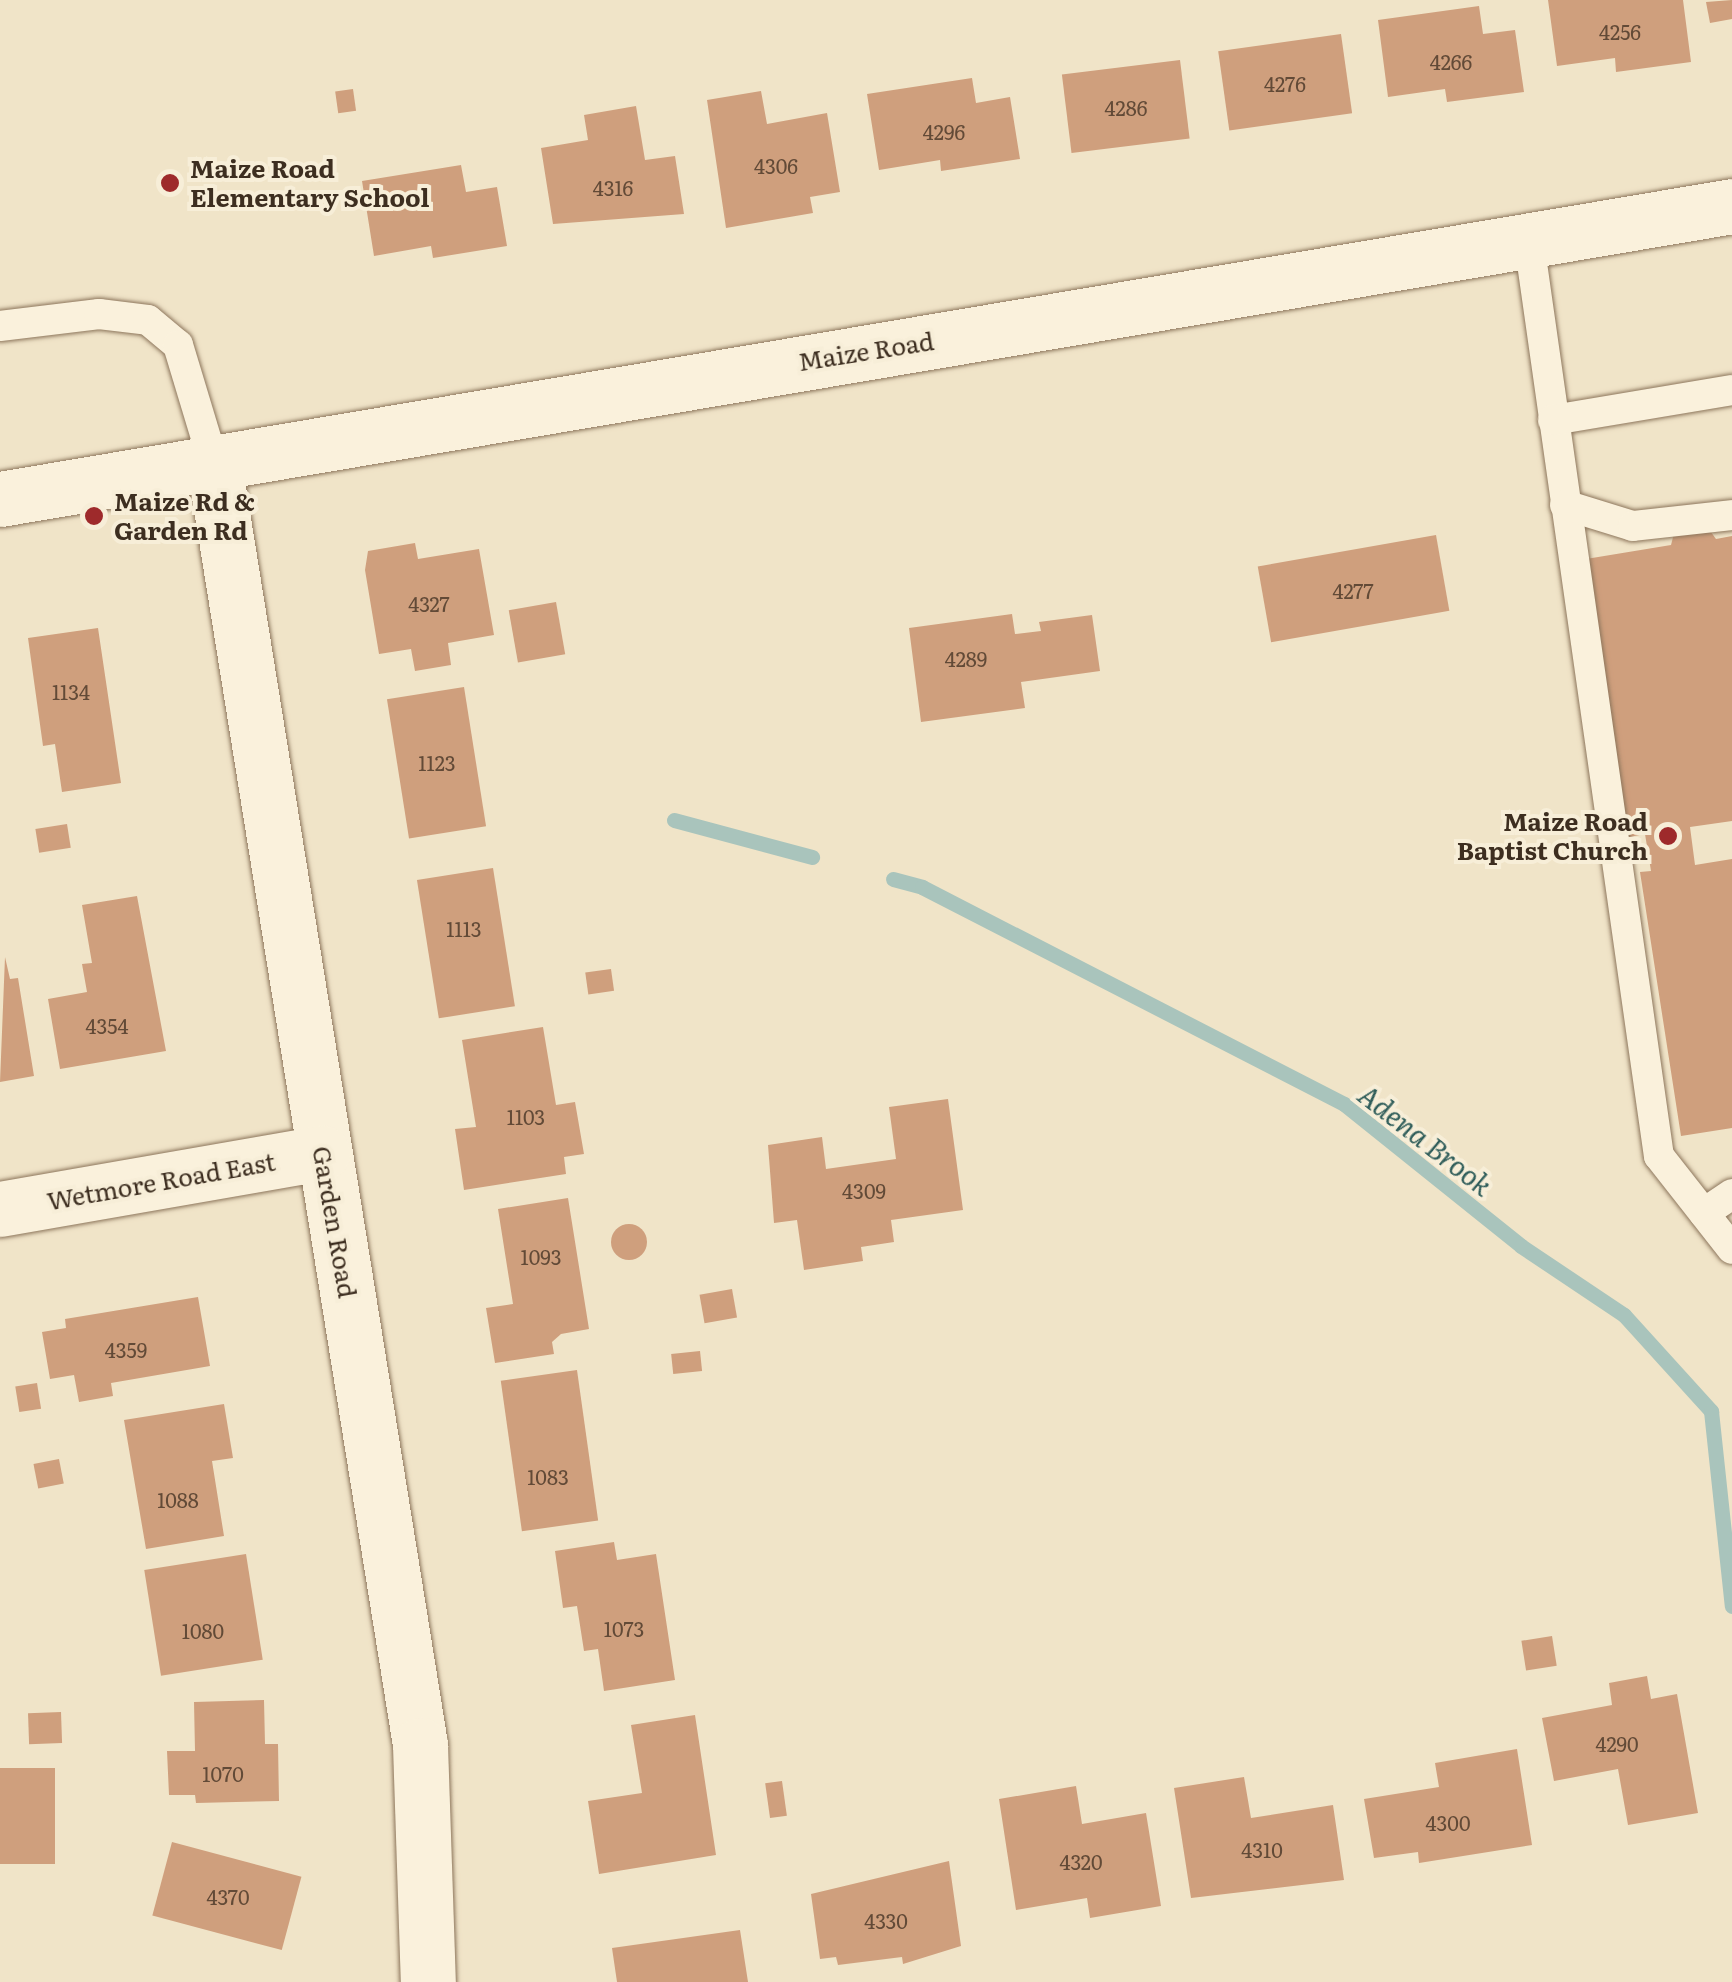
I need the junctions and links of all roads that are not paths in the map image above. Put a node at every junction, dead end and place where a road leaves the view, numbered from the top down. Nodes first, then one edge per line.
1 (1732, 206) edge
2 (1529, 242) junction
3 (0, 326) edge
4 (1732, 390) edge
5 (1552, 420) junction
6 (214, 464) junction
7 (0, 499) edge
8 (1564, 506) junction
9 (1732, 515) edge
10 (322, 1153) junction
11 (1732, 1194) edge
12 (0, 1209) edge
13 (1704, 1214) junction
14 (1732, 1249) edge
15 (428, 1982) edge

1 - 2 street, Maize Road
2 - 5 lane
2 - 6 street, Maize Road
3 - 6 lane
4 - 5 lane
5 - 8 lane
6 - 7 street, Maize Road
6 - 10 street, Garden Road
8 - 9 lane
8 - 13 lane
10 - 12 street, Wetmore Road East
10 - 15 street, Garden Road
11 - 13 lane
13 - 14 lane

